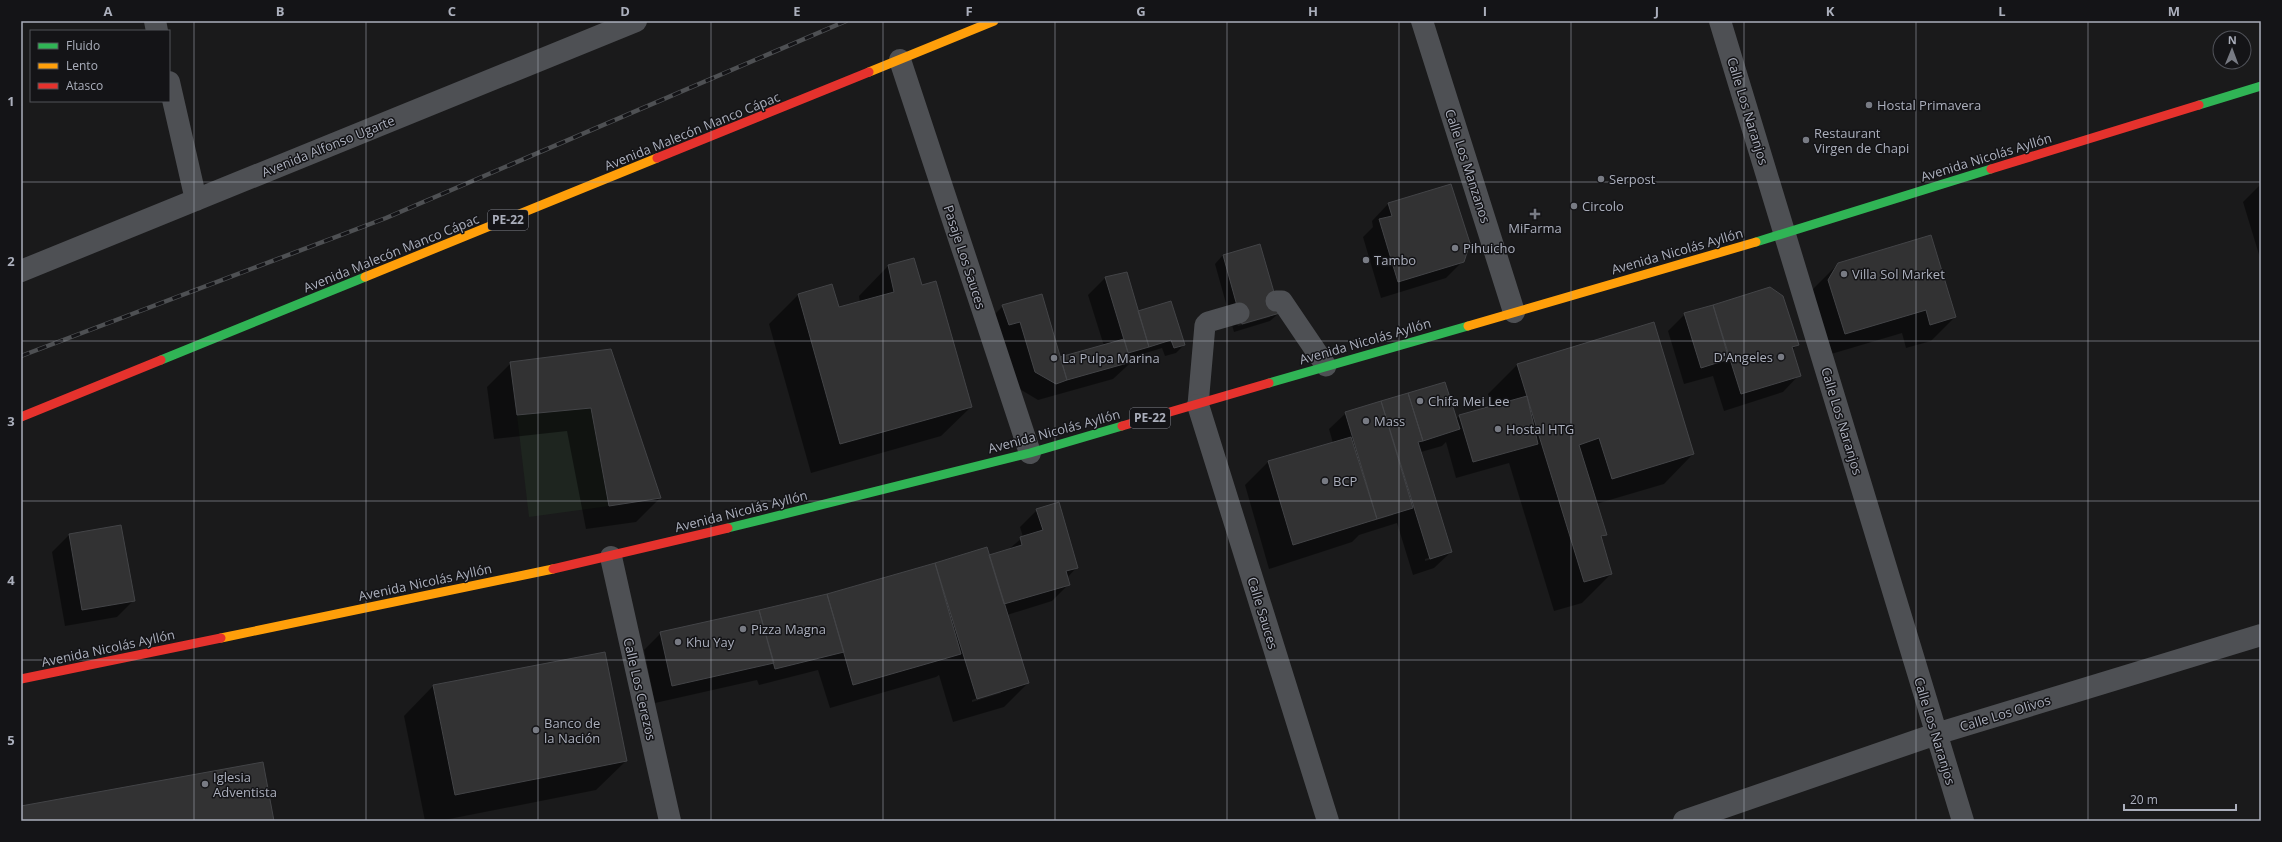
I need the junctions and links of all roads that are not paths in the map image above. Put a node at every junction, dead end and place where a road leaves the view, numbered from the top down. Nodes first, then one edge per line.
1 (636, 21) edge
2 (994, 21) edge
3 (1422, 21) edge
4 (1720, 21) edge
5 (900, 60) junction
6 (170, 86) edge
7 (2261, 86) edge
8 (196, 200) junction
9 (1786, 233) junction
10 (21, 271) edge
11 (1276, 301) dead end
12 (1514, 312) junction
13 (1240, 313) dead end
14 (1326, 366) junction
15 (1198, 405) junction
16 (21, 417) edge
17 (1030, 453) junction
18 (611, 557) junction
19 (2261, 634) edge
20 (21, 679) edge
21 (1936, 734) junction
22 (670, 821) edge
23 (1328, 821) edge
24 (1684, 821) edge
25 (1963, 821) edge

1 - 8 street, Avenida Alfonso Ugarte
2 - 5 highway, Avenida Malecón Manco Cápac / PE-22
3 - 12 street, Calle Los Manzanos
4 - 9 street, Calle Los Naranjos
5 - 16 highway, Avenida Malecón Manco Cápac / PE-22
5 - 17 street, Pasaje Los Sauces
6 - 8 street
7 - 9 highway, Avenida Nicolás Ayllón / PE-22
8 - 10 street, Avenida Alfonso Ugarte
9 - 12 highway, Avenida Nicolás Ayllón / PE-22
9 - 21 street, Calle Los Naranjos
11 - 14 lane
12 - 14 highway, Avenida Nicolás Ayllón / PE-22
13 - 15 lane
14 - 15 highway, Avenida Nicolás Ayllón / PE-22
15 - 17 highway, Avenida Nicolás Ayllón / PE-22
15 - 23 street, Calle Sauces
17 - 18 highway, Avenida Nicolás Ayllón / PE-22
18 - 20 highway, Avenida Nicolás Ayllón / PE-22
18 - 22 street, Calle Los Cerezos
19 - 21 street, Calle Los Olivos
21 - 24 street, Calle Los Olivos
21 - 25 street, Calle Los Naranjos

